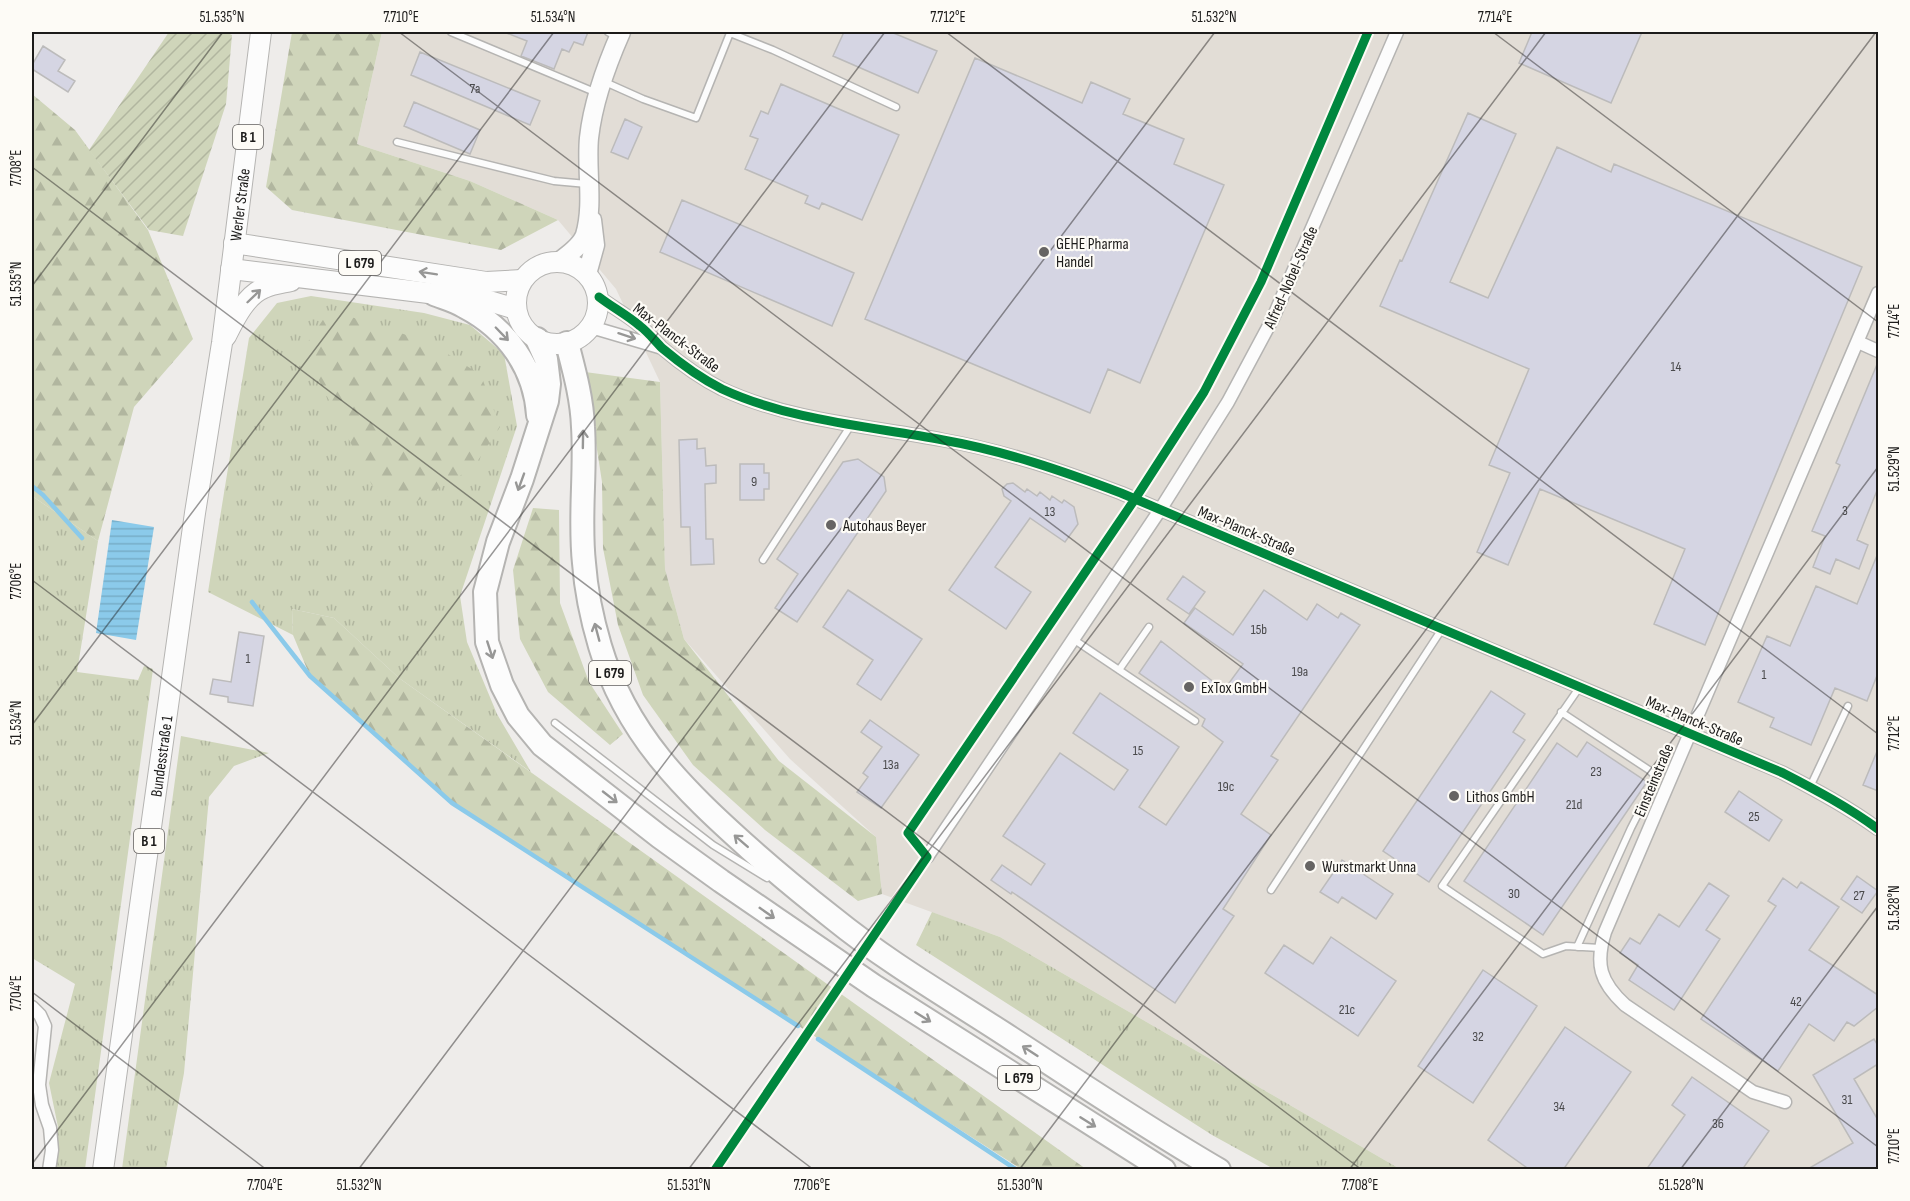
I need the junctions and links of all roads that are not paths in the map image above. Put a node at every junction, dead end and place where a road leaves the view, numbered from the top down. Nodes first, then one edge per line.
1 (261, 32) edge
2 (451, 32) edge
3 (1397, 32) edge
4 (615, 34) edge
5 (600, 87) junction
6 (896, 107) dead end
7 (397, 142) dead end
8 (588, 184) junction
9 (589, 212) junction
10 (234, 243) junction
11 (560, 261) junction
12 (231, 269) junction
13 (587, 274) junction
14 (308, 277) junction
15 (522, 280) junction
16 (1878, 293) edge
17 (434, 294) junction
18 (598, 297) junction
19 (516, 309) junction
20 (591, 327) junction
21 (537, 339) junction
22 (1858, 342) junction
23 (222, 343) junction
24 (567, 343) junction
25 (662, 348) junction
26 (1878, 351) edge
27 (852, 424) junction
28 (539, 426) junction
29 (1160, 510) junction
30 (763, 560) dead end
31 (1149, 627) dead end
32 (1442, 629) junction
33 (1073, 639) junction
34 (1119, 670) junction
35 (1579, 688) junction
36 (1848, 706) dead end
37 (1562, 712) junction
38 (1195, 721) dead end
39 (555, 723) dead end
40 (1689, 734) junction
41 (1810, 787) junction
42 (1878, 829) edge
43 (927, 857) dead end
44 (773, 881) dead end
45 (782, 887) dead end
46 (1271, 890) dead end
47 (833, 918) junction
48 (1577, 947) junction
49 (1600, 948) junction
50 (32, 1007) edge
51 (1785, 1102) dead end
52 (49, 1170) edge
53 (103, 1170) edge
54 (1164, 1170) edge
55 (1219, 1170) edge

1 - 10 main road, Werler Straße / B 1
2 - 5 lane
3 - 29 street, Alfred-Nobel-Straße
4 - 5 main road
5 - 6 lane
5 - 8 main road
7 - 8 lane
8 - 9 main road
9 - 11 main road
9 - 13 main road
10 - 12 main road, Werler Straße / B 1
15 -> 10 main road, L 679
11 - 13 main road
11 - 15 main road
12 - 14 main road, L 679
12 - 23 main road, Werler Straße / B 1
13 - 18 main road
14 - 17 main road, L 679
23 -> 14 main road, B 1
15 - 19 main road
16 - 22 street, Einsteinstraße
17 - 19 main road, L 679
17 -> 28 highway, L 679
18 - 20 main road
18 - 25 street, Max-Planck-Straße
19 - 21 main road
20 - 24 main road
20 -> 25 street, Max-Planck-Straße
21 - 24 main road
21 - 28 highway, L 679
22 - 26 street
22 - 40 street, Einsteinstraße
23 - 53 main road, Bundesstraße 1 / B 1
47 -> 24 highway, L 679
25 - 27 street, Max-Planck-Straße
27 - 29 street, Max-Planck-Straße
27 - 30 lane
28 -> 54 highway, L 679
29 - 32 street, Max-Planck-Straße
29 - 33 street
31 - 34 lane
32 - 35 street, Max-Planck-Straße
32 - 46 lane
33 - 34 lane
33 - 43 street
34 - 38 lane
35 - 37 lane
35 - 40 street, Max-Planck-Straße
36 - 41 lane
37 - 48 lane
37 - 48 lane
39 - 44 lane
40 - 41 street, Max-Planck-Straße
40 - 49 street, Einsteinstraße
41 - 42 street, Max-Planck-Straße
45 - 47 lane
55 -> 47 highway, L 679
48 - 49 lane
49 - 51 street, Einsteinstraße
50 - 52 street

